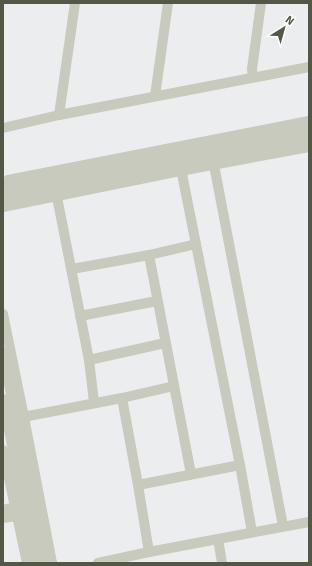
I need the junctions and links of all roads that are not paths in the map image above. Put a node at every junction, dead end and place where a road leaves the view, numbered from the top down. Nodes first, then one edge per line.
1 (75, 3) edge
2 (168, 3) edge
3 (261, 3) edge
4 (309, 67) edge
5 (254, 77) junction
6 (155, 96) junction
7 (59, 115) junction
8 (309, 121) edge
9 (3, 128) edge
10 (309, 130) edge
11 (259, 135) junction
12 (309, 139) edge
13 (309, 147) edge
14 (214, 165) junction
15 (180, 168) junction
16 (111, 172) junction
17 (3, 185) edge
18 (3, 189) edge
19 (57, 197) junction
20 (3, 199) edge
21 (3, 207) edge
22 (196, 244) junction
23 (149, 255) junction
24 (72, 269) junction
25 (157, 301) junction
26 (3, 314) edge
27 (80, 316) junction
28 (165, 342) junction
29 (3, 352) edge
30 (89, 360) junction
31 (6, 381) edge
32 (174, 386) junction
33 (122, 398) junction
34 (3, 399) edge
35 (94, 402) junction
36 (20, 418) junction
37 (3, 450) edge
38 (240, 465) junction
39 (191, 474) junction
40 (138, 485) junction
41 (11, 491) edge
42 (3, 510) edge
43 (20, 511) junction
44 (3, 518) edge
45 (309, 522) edge
46 (283, 526) junction
47 (252, 532) junction
48 (218, 539) junction
49 (149, 552) junction
50 (27, 563) edge
51 (35, 563) edge
52 (43, 563) edge
53 (52, 563) edge
54 (98, 563) edge
55 (222, 563) edge

1 - 7 street
2 - 6 street
3 - 5 street
4 - 5 street
5 - 6 street
6 - 7 street
7 - 9 street
8 - 11 street
10 - 11 street
11 - 16 street
11 - 17 street
12 - 15 street
13 - 14 street
14 - 15 street
14 - 46 street
15 - 16 street
15 - 19 street
15 - 22 street
16 - 18 street
16 - 20 street
19 - 21 street
19 - 24 street
22 - 23 street
22 - 38 street
23 - 24 street
23 - 25 street
24 - 27 street
25 - 27 street
25 - 28 street
26 - 36 street
27 - 30 street
28 - 30 street
28 - 32 street
29 - 31 street
30 - 35 street
31 - 36 street
32 - 33 street
32 - 39 street
33 - 35 street
33 - 40 street
34 - 41 street
35 - 36 street
36 - 52 street
36 - 53 street
37 - 41 street
38 - 39 street
38 - 47 street
39 - 40 street
40 - 49 street
41 - 43 street
42 - 43 street
43 - 44 street
43 - 50 street
43 - 51 street
45 - 46 street
46 - 47 street
47 - 48 street
48 - 49 street
48 - 55 street
49 - 54 street

